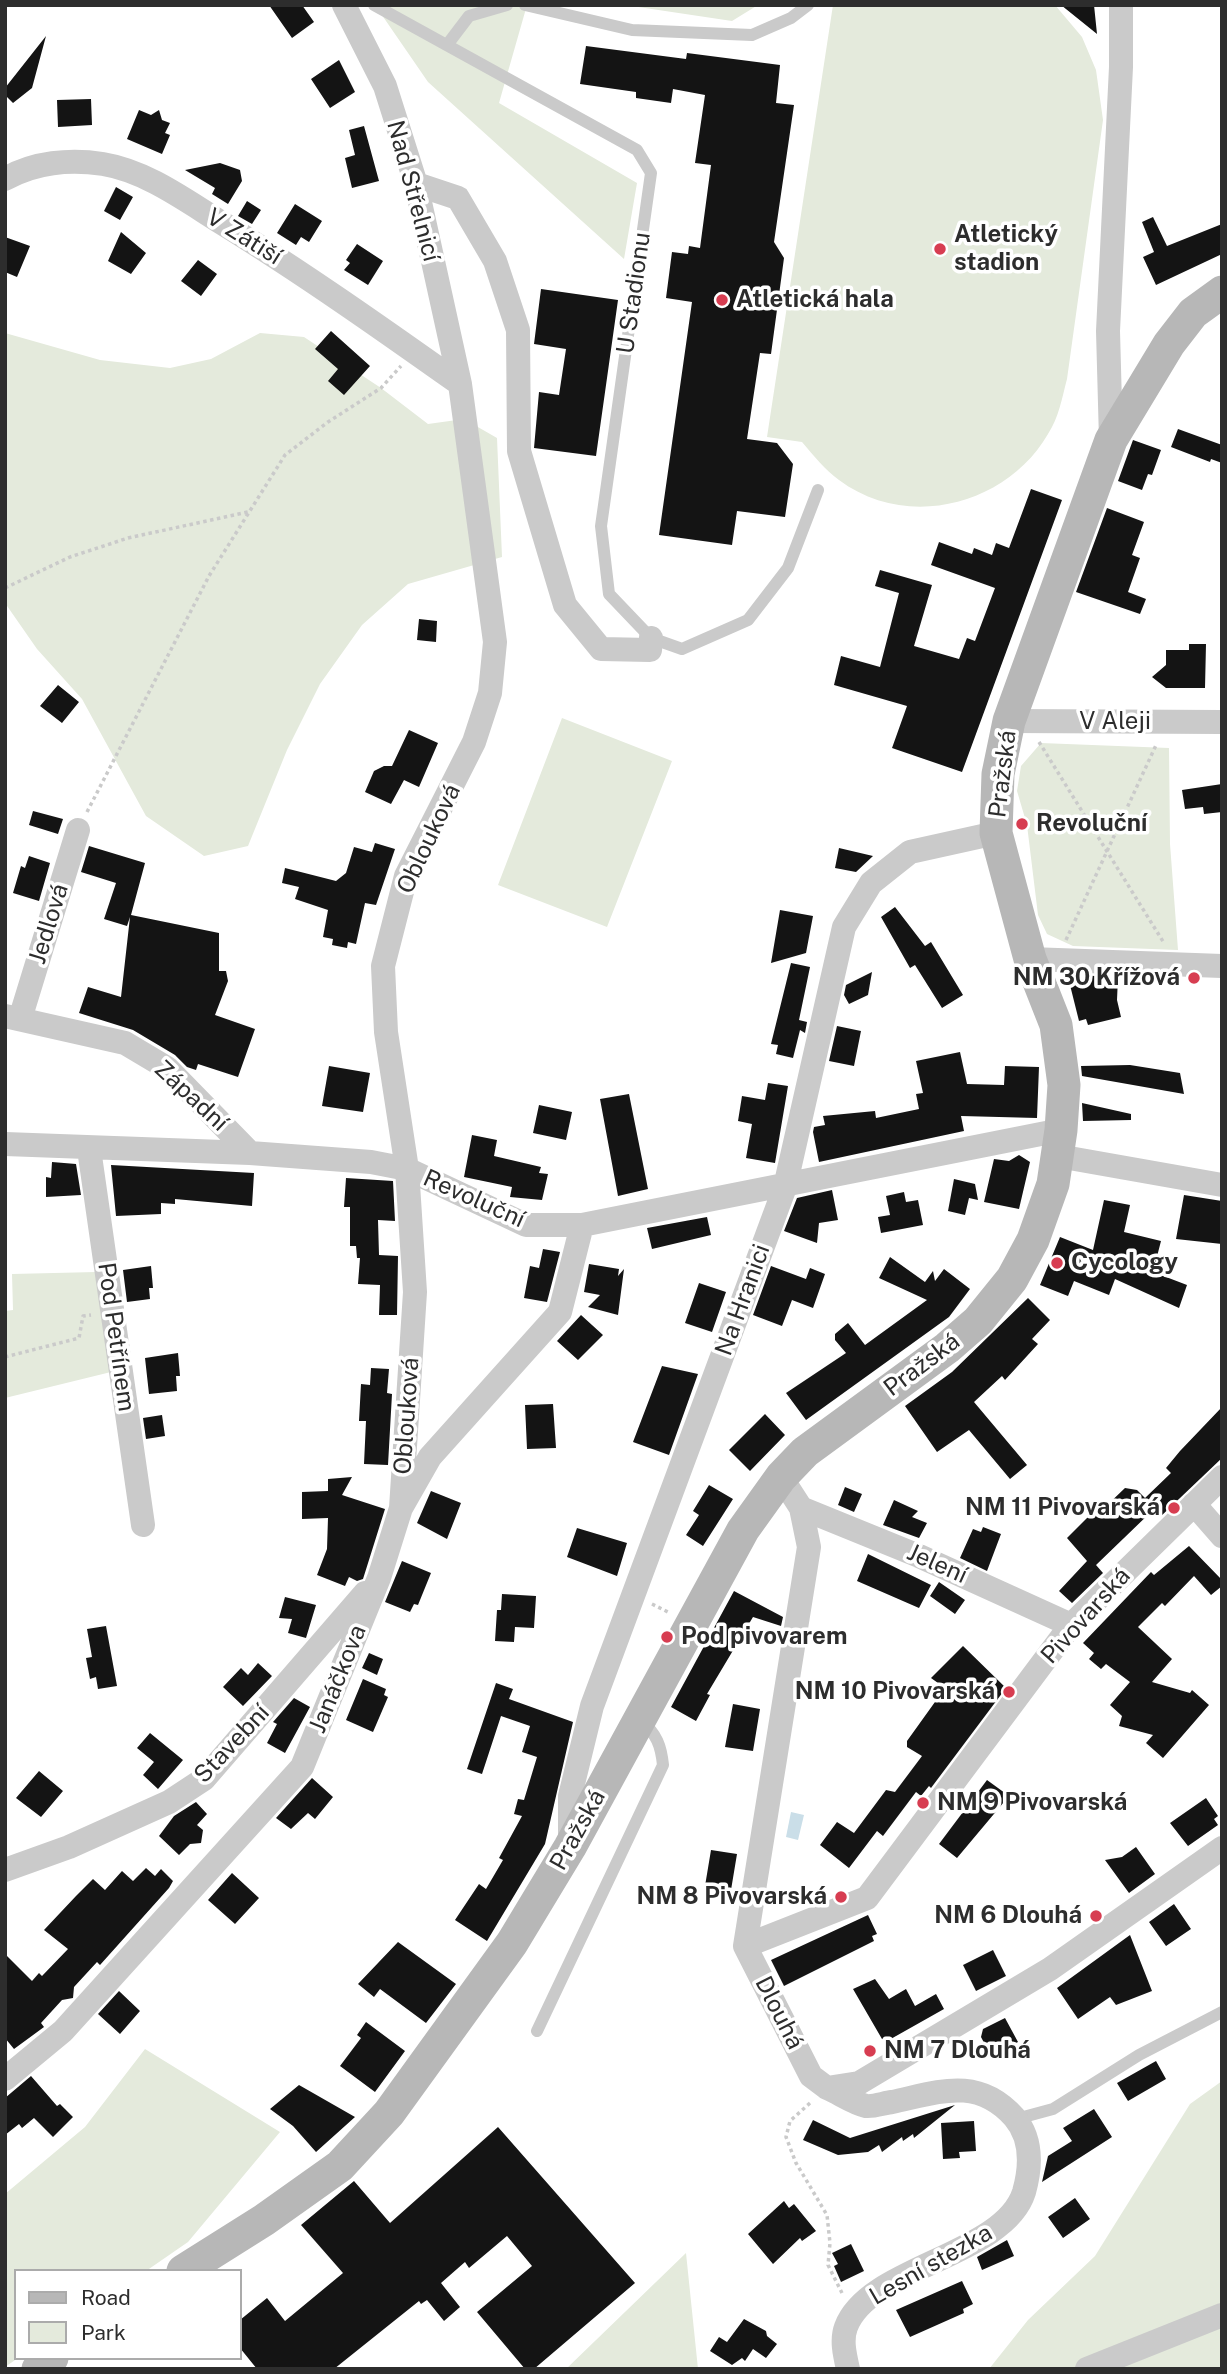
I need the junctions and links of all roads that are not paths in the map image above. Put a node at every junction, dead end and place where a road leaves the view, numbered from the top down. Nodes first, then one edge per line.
1 (344, 5) edge
2 (374, 5) edge
3 (506, 5) edge
4 (525, 5) edge
5 (808, 5) edge
6 (1121, 5) edge
7 (447, 45) junction
8 (5, 179) edge
9 (416, 184) junction
10 (1222, 292) edge
11 (460, 384) junction
12 (1111, 440) junction
13 (818, 490) dead end
14 (651, 638) junction
15 (1018, 722) junction
16 (1222, 722) edge
17 (78, 830) road end
18 (996, 833) junction
19 (1030, 959) junction
20 (1222, 966) edge
21 (13, 1017) edge
22 (1060, 1143) junction
23 (5, 1144) edge
24 (89, 1149) junction
25 (250, 1153) junction
26 (407, 1169) junction
27 (1222, 1185) edge
28 (785, 1187) junction
29 (582, 1225) junction
30 (781, 1477) junction
31 (1222, 1477) edge
32 (1194, 1504) junction
33 (801, 1507) junction
34 (401, 1508) junction
35 (143, 1525) dead end
36 (1222, 1536) edge
37 (379, 1578) junction
38 (1071, 1625) junction
39 (638, 1719) junction
40 (570, 1847) junction
41 (1222, 1847) edge
42 (5, 1870) edge
43 (745, 1946) junction
44 (1222, 2012) edge
45 (537, 2031) dead end
46 (5, 2079) edge
47 (827, 2088) junction
48 (1016, 2119) junction
49 (186, 2269) edge
50 (1222, 2315) edge
51 (848, 2369) edge
52 (1087, 2369) edge

1 - 9 street, Nad Střelnicí
2 - 7 lane, U Stadionu
3 - 7 lane
4 - 5 lane
6 - 12 street
7 - 14 lane, U Stadionu
8 - 11 street, V Zátiší
9 - 11 street, Nad Střelnicí
9 - 14 street
10 - 12 main road, Pražská
11 - 26 street, Oblouková
12 - 15 main road, Pražská
13 - 14 lane, U Stadionu
15 - 16 street, V Aleji
15 - 18 main road, Pražská
17 - 21 street, Jedlová
18 - 19 main road, Pražská
18 - 28 street, Na Hranici
19 - 20 street
19 - 22 main road, Pražská
21 - 25 street, Západní
22 - 27 street, Revoluční
22 - 28 street, Revoluční
22 - 30 main road, Pražská
23 - 24 street, Revoluční
24 - 25 street, Revoluční
24 - 35 street, Pod Petřínem
25 - 26 street, Revoluční
26 - 29 street, Revoluční
26 - 34 street, Oblouková
28 - 29 street, Revoluční
28 - 40 street, Na Hranici
29 - 34 street, Janáčkova
30 - 33 street, Dlouhá
30 - 39 main road, Pražská
31 - 32 street, Pivovarská
32 - 36 street
32 - 38 street, Pivovarská
33 - 38 street, Jelení
33 - 43 street, Dlouhá
34 - 37 street, Janáčkova
37 - 42 street, Stavební
37 - 46 street, Janáčkova
38 - 43 street, Pivovarská
39 - 40 main road, Pražská
39 - 45 lane
40 - 49 main road, Pražská
41 - 47 street
43 - 47 street, Dlouhá
44 - 48 lane
47 - 48 street, Lesní stezka
48 - 51 street, Lesní stezka
50 - 52 street

